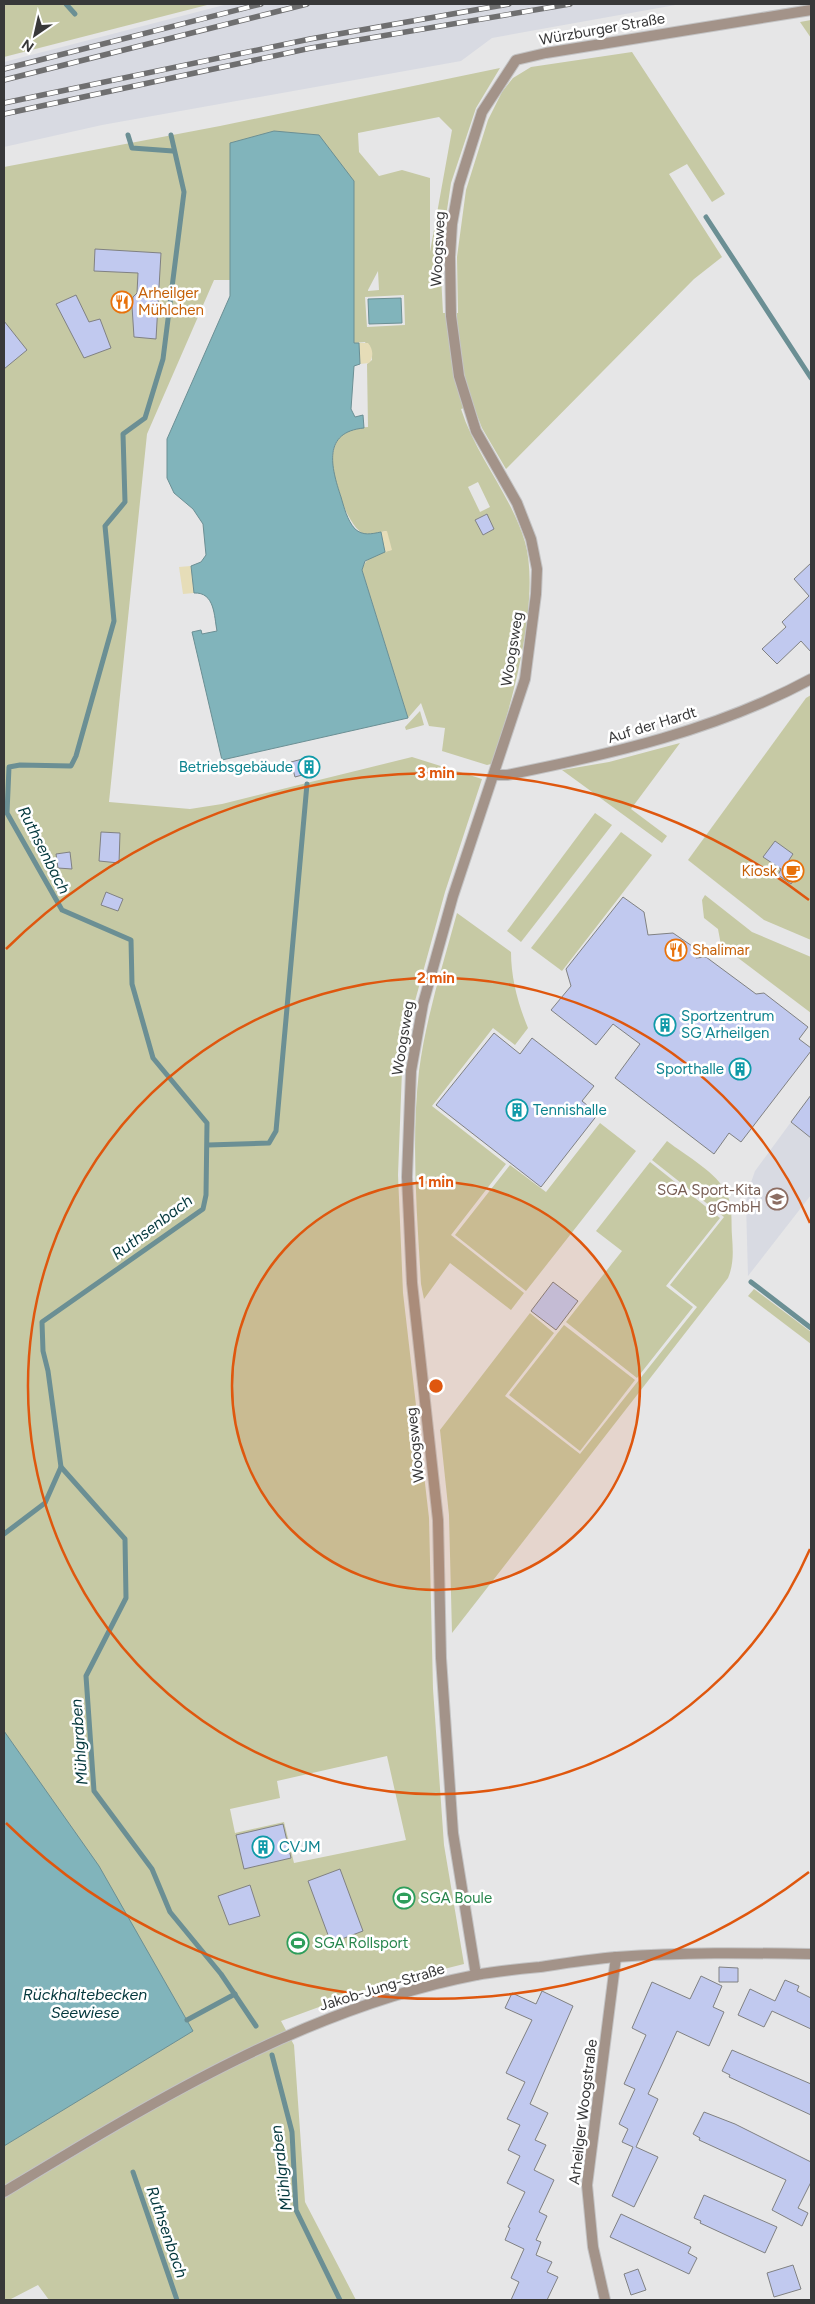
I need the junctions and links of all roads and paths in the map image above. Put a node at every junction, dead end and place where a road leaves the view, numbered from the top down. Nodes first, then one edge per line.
1 (811, 10) edge
2 (516, 60) joint
3 (811, 679) edge
4 (494, 775) junction
5 (811, 1954) edge
6 (616, 1957) junction
7 (476, 1975) junction
8 (4, 2192) edge
9 (605, 2300) edge

1 - 2 street, Würzburger Straße
2 - 4 street, Woogsweg
3 - 4 street, Auf der Hardt
4 - 7 street, Woogsweg
5 - 6 street, Jakob-Jung-Straße
6 - 7 street, Jakob-Jung-Straße
6 - 9 street, Arheilger Woogstraße
7 - 8 street, Jakob-Jung-Straße

